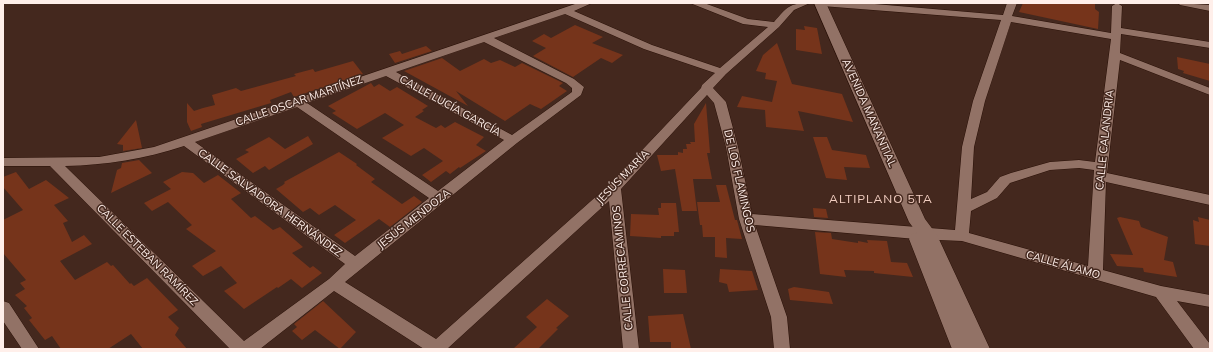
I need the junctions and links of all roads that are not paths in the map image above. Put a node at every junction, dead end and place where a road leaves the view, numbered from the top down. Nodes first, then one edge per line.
1 (587, 3) edge
2 (695, 3) edge
3 (722, 3) edge
4 (805, 3) edge
5 (821, 3) edge
6 (1012, 3) edge
7 (1184, 3) edge
8 (897, 6) edge
9 (1117, 6) dead end
10 (1210, 8) edge
11 (565, 10) junction
12 (714, 11) junction
13 (1008, 18) junction
14 (776, 25) junction
15 (1115, 33) junction
16 (485, 38) junction
17 (1210, 45) edge
18 (1115, 55) junction
19 (386, 71) junction
20 (722, 72) junction
21 (706, 87) junction
22 (1210, 92) edge
23 (298, 102) junction
24 (513, 140) junction
25 (186, 141) junction
26 (3, 162) edge
27 (54, 162) junction
28 (1100, 172) junction
29 (614, 188) junction
30 (440, 199) junction
31 (1210, 200) edge
32 (963, 209) junction
33 (746, 219) junction
34 (921, 230) junction
35 (962, 236) junction
36 (355, 264) junction
37 (1095, 274) junction
38 (334, 283) junction
39 (1161, 292) junction
40 (1210, 301) edge
41 (3, 308) edge
42 (31, 349) edge
43 (241, 349) edge
44 (247, 349) edge
45 (437, 349) edge
46 (631, 349) edge
47 (782, 349) edge
48 (962, 349) edge
49 (980, 349) edge
50 (1204, 349) edge

1 - 11 street, CALLE OSCAR MARTÍNEZ
2 - 12 street
3 - 12 street
4 - 14 street, JESÚS MARÍA
5 - 8 street
5 - 34 street, AVENIDA MANANTIAL
6 - 13 street
7 - 10 street
8 - 13 street
9 - 15 street, CALLE CALANDRIA
11 - 16 street, CALLE OSCAR MARTÍNEZ
11 - 20 street
12 - 14 street
13 - 15 street
13 - 32 street
14 - 20 street, JESÚS MARÍA
15 - 17 street
15 - 18 street, CALLE CALANDRIA
16 - 19 street, CALLE OSCAR MARTÍNEZ
16 - 24 street, JESÚS MENDOZA
18 - 22 street
18 - 28 street, CALLE CALANDRIA
19 - 23 street, CALLE OSCAR MARTÍNEZ
19 - 24 street, CALLE LUCÍA GARCÍA
20 - 21 street, JESÚS MARÍA
21 - 29 street, JESÚS MARÍA
21 - 33 street, DE LOS FLAMINGOS
23 - 25 street, CALLE OSCAR MARTÍNEZ
23 - 30 street
24 - 30 street, JESÚS MENDOZA
25 - 27 street, CALLE OSCAR MARTÍNEZ
25 - 36 street, CALLE SALVADORA HERNÁNDEZ
26 - 27 street, CALLE OSCAR MARTÍNEZ
27 - 43 street, CALLE ESTEBAN RAMÍREZ
28 - 31 street
28 - 32 street
28 - 37 street, CALLE CALANDRIA
29 - 45 street, JESÚS MARÍA
29 - 46 street, CALLE CORRECAMINOS
30 - 36 street, JESÚS MENDOZA
32 - 35 street
33 - 34 street, CALLE ÁLAMO
33 - 47 street, DE LOS FLAMINGOS
34 - 35 street, CALLE ÁLAMO
34 - 48 street, AVENIDA MANANTIAL
34 - 49 street, AVENIDA MANANTIAL
35 - 37 street, CALLE ÁLAMO
36 - 38 street, JESÚS MENDOZA
37 - 39 street, CALLE ÁLAMO
38 - 44 street, JESÚS MENDOZA
38 - 45 street
39 - 40 street, CALLE ÁLAMO
39 - 50 street
41 - 42 street

